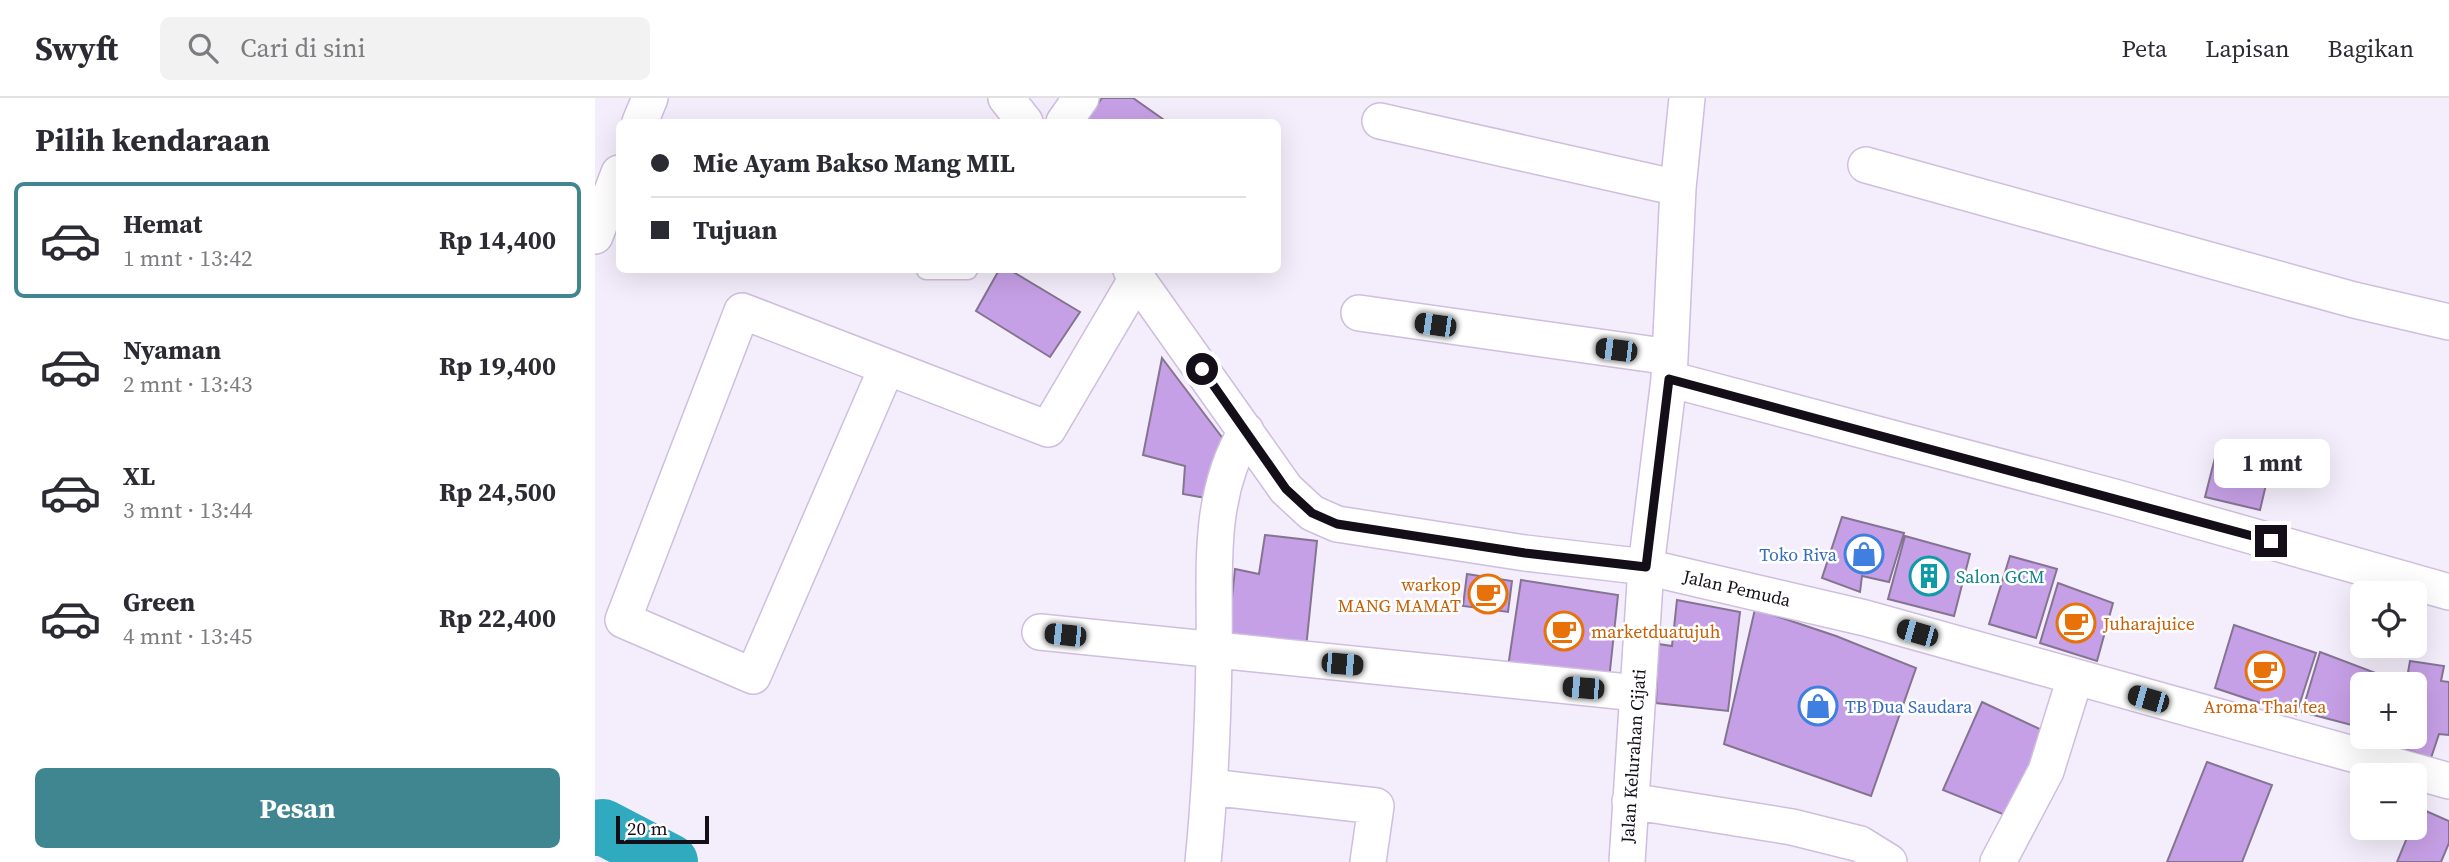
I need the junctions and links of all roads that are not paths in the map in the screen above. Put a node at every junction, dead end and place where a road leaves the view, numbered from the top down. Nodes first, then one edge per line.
1 (650, 98) edge
2 (1006, 98) edge
3 (1081, 98) edge
4 (1687, 98) edge
5 (641, 119) edge
6 (1023, 119) edge
7 (1066, 119) edge
8 (1380, 121) dead end
9 (1866, 165) dead end
10 (616, 181) edge
11 (1678, 188) junction
12 (595, 236) edge
13 (1134, 274) edge
14 (1359, 313) dead end
15 (2449, 323) edge
16 (887, 367) junction
17 (1669, 368) junction
18 (1246, 431) junction
19 (1646, 567) junction
20 (2449, 592) edge
21 (1039, 632) dead end
22 (1214, 652) junction
23 (2075, 678) junction
24 (1637, 693) junction
25 (2449, 781) edge
26 (1210, 787) junction
27 (1630, 800) junction
28 (1203, 862) edge
29 (1368, 862) edge
30 (1627, 862) edge
31 (1889, 862) edge
32 (1998, 862) edge

1 - 5 street
2 - 6 street
3 - 7 street
4 - 11 street, Jalan Kelurahan Cijati
8 - 11 street
9 - 15 street
10 - 12 street
11 - 17 street, Jalan Kelurahan Cijati
13 - 16 street
13 - 18 street, Jalan Pemuda
14 - 17 street
16 - 16 street
17 - 19 street, Jalan Kelurahan Cijati
17 - 20 street
18 - 19 street, Jalan Pemuda
18 - 22 street
19 - 23 street, Jalan Pemuda
19 - 24 street, Jalan Kelurahan Cijati
21 - 22 street
22 - 24 street
22 - 26 street
23 - 25 street, Jalan Pemuda
23 - 32 street
24 - 27 street, Jalan Kelurahan Cijati
26 - 28 street
26 - 29 street
27 - 30 street, Jalan Kelurahan Cijati
27 - 31 street

